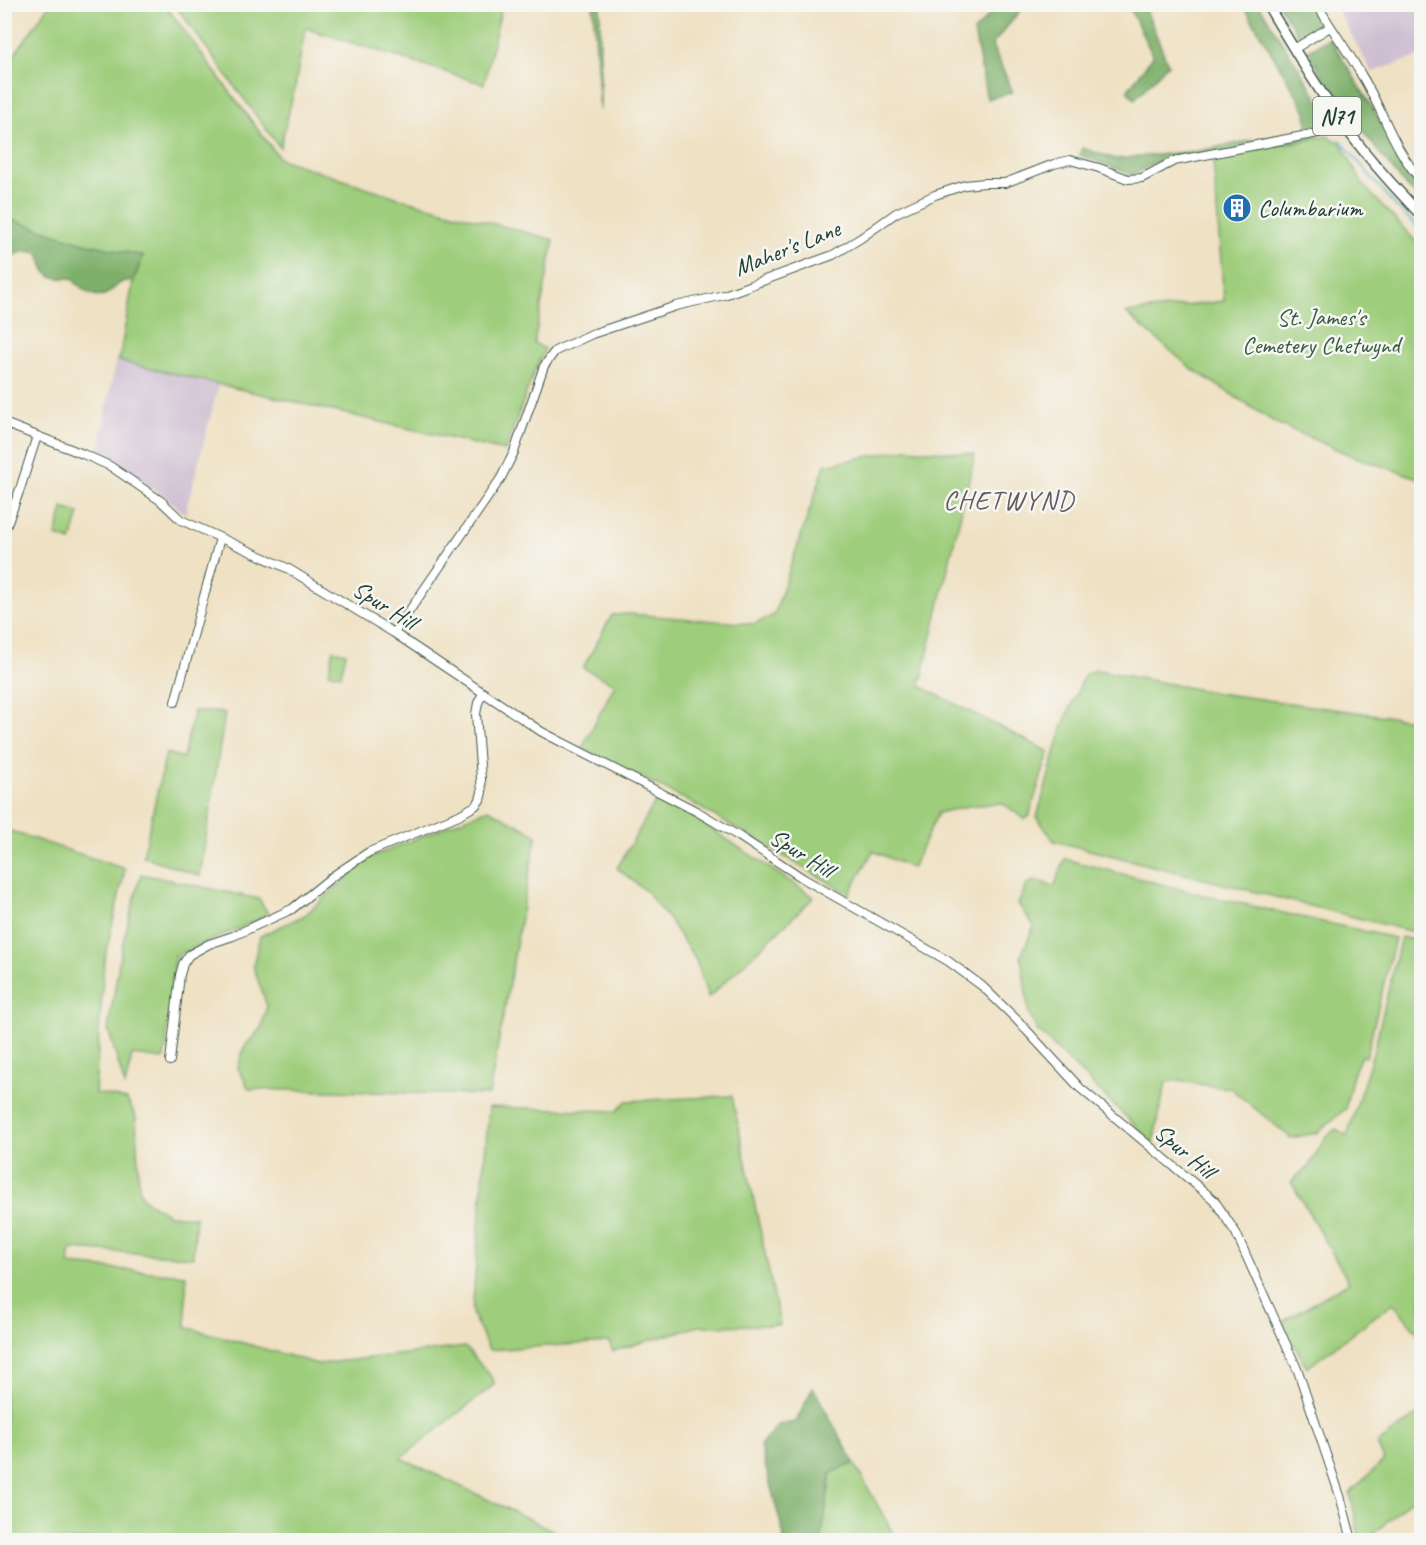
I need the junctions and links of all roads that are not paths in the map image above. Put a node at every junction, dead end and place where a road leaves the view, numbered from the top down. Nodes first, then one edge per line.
1 (1267, 4) edge
2 (1317, 4) edge
3 (1330, 27) junction
4 (1294, 49) junction
5 (1341, 121) junction
6 (1422, 181) edge
7 (1422, 216) edge
8 (4, 423) edge
9 (37, 436) junction
10 (4, 533) edge
11 (220, 538) junction
12 (394, 633) junction
13 (483, 693) junction
14 (175, 702) dead end
15 (170, 1061) dead end
16 (1352, 1540) edge

1 - 4 main road, N71
2 - 3 street
3 - 4 street
3 - 6 street
4 - 5 main road, N71
5 - 7 main road, N71
5 - 12 street, Maher's Lane
8 - 9 street, Spur Hill
9 - 10 street
9 - 11 street, Spur Hill
11 - 12 street, Spur Hill
11 - 14 street
12 - 13 street, Spur Hill
13 - 15 street
13 - 16 street, Spur Hill

